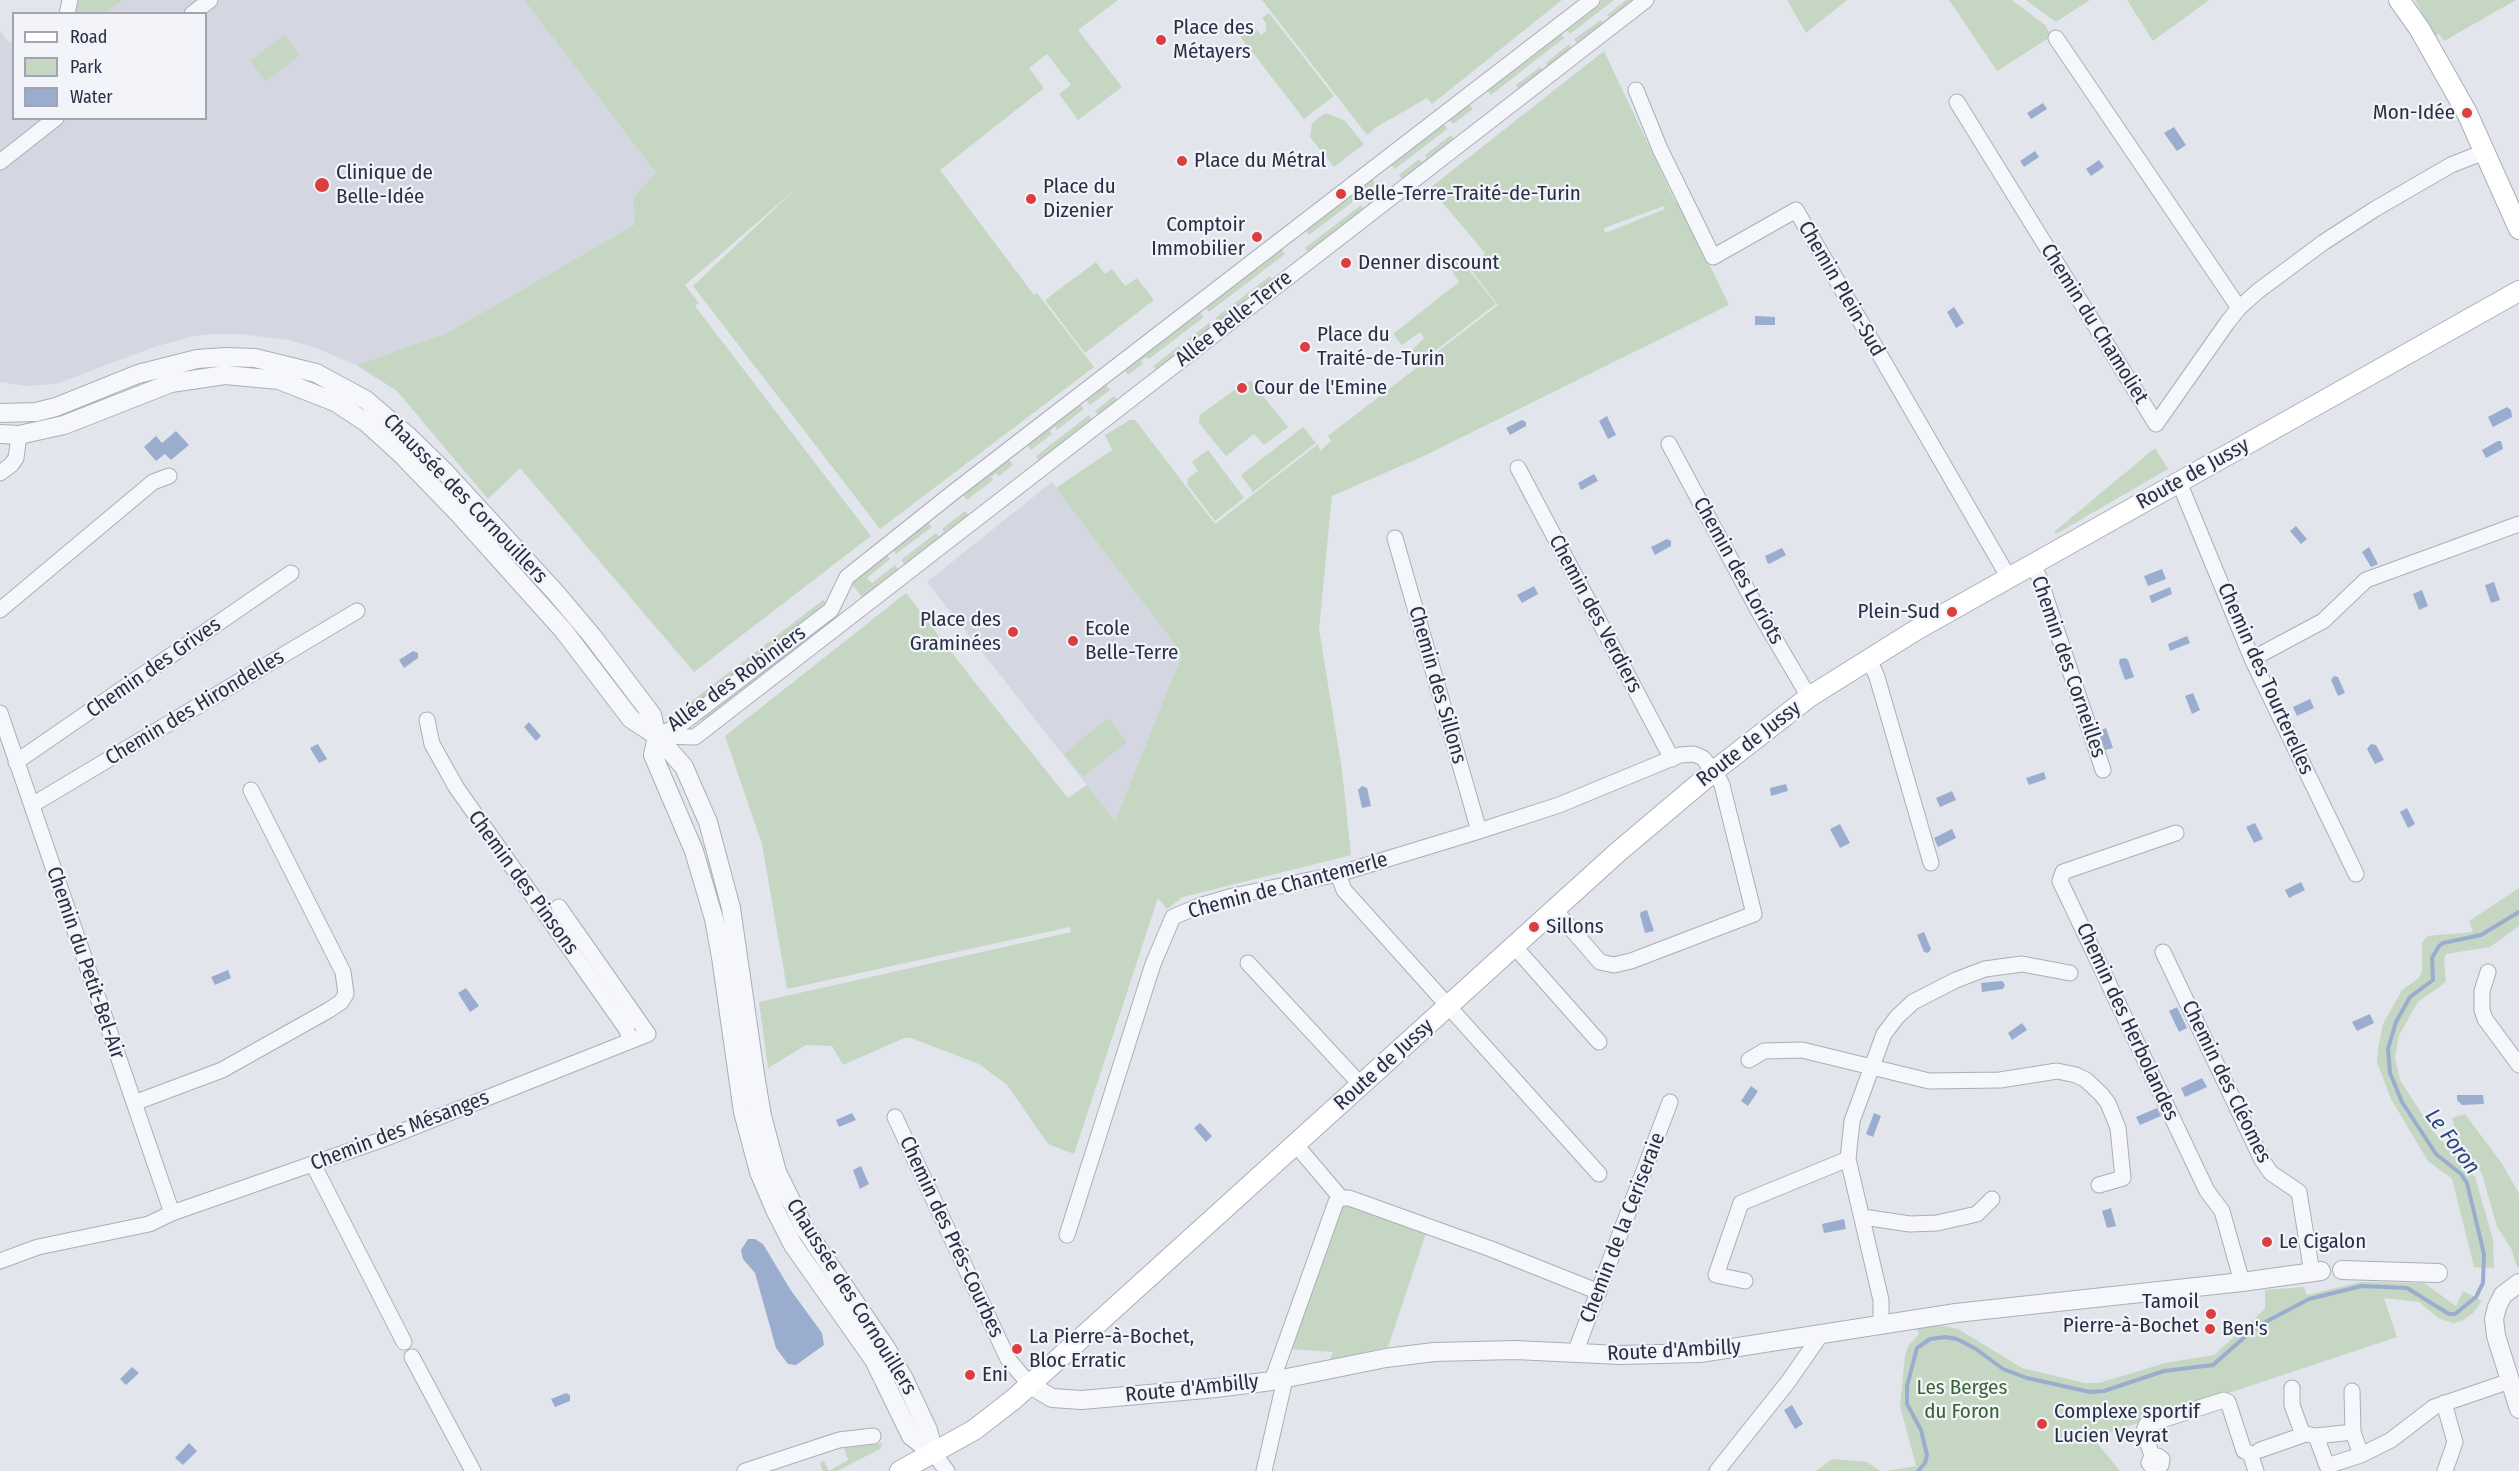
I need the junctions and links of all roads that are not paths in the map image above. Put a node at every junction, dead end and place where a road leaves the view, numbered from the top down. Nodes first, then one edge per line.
1 (210, 0) edge
2 (1592, 0) edge
3 (1646, 0) edge
4 (2399, 0) edge
5 (195, 12) edge
6 (2056, 38) dead end
7 (1636, 90) dead end
8 (1957, 102) dead end
9 (53, 120) edge
10 (2484, 152) junction
11 (0, 162) edge
12 (2519, 229) edge
13 (2519, 291) edge
14 (2239, 308) junction
15 (9, 413) edge
16 (0, 434) edge
17 (20, 435) junction
18 (1669, 444) dead end
19 (1518, 468) dead end
20 (0, 473) edge
21 (169, 476) dead end
22 (2179, 482) junction
23 (2519, 524) edge
24 (1395, 538) dead end
25 (2033, 565) junction
26 (291, 573) dead end
27 (847, 577) joint
28 (2009, 578) junction
29 (0, 610) edge
30 (357, 611) dead end
31 (822, 638) joint
32 (2252, 658) junction
33 (1869, 659) junction
34 (1809, 697) junction
35 (0, 713) edge
36 (427, 720) dead end
37 (657, 736) junction
38 (1672, 759) junction
39 (16, 762) junction
40 (2103, 770) dead end
41 (1714, 771) junction
42 (251, 790) dead end
43 (32, 805) junction
44 (1479, 831) junction
45 (2176, 832) dead end
46 (1930, 863) dead end
47 (1338, 874) junction
48 (2356, 874) dead end
49 (559, 907) dead end
50 (1554, 909) junction
51 (1514, 946) junction
52 (2163, 952) dead end
53 (1248, 963) dead end
54 (2488, 972) dead end
55 (2070, 973) dead end
56 (1448, 1006) junction
57 (630, 1041) junction
58 (1599, 1042) dead end
59 (1749, 1060) dead end
60 (2519, 1065) edge
61 (1871, 1067) junction
62 (1361, 1086) junction
63 (1670, 1102) dead end
64 (134, 1103) junction
65 (895, 1117) dead end
66 (1296, 1145) junction
67 (1848, 1158) junction
68 (312, 1164) junction
69 (1599, 1173) dead end
70 (2099, 1185) dead end
71 (1341, 1198) junction
72 (1992, 1199) dead end
73 (172, 1213) junction
74 (1863, 1217) junction
75 (1067, 1235) dead end
76 (0, 1261) edge
77 (2342, 1270) dead end
78 (2316, 1272) joint
79 (2438, 1273) dead end
80 (1745, 1281) dead end
81 (2242, 1282) junction
82 (2519, 1283) edge
83 (1599, 1292) junction
84 (1881, 1326) junction
85 (1820, 1336) junction
86 (404, 1342) dead end
87 (1575, 1353) junction
88 (412, 1357) dead end
89 (1278, 1380) junction
90 (2510, 1381) junction
91 (1030, 1384) junction
92 (2292, 1388) dead end
93 (2352, 1390) dead end
94 (2444, 1403) junction
95 (2519, 1409) edge
96 (2353, 1432) junction
97 (2309, 1435) junction
98 (873, 1436) dead end
99 (2260, 1450) dead end
100 (934, 1454) junction
101 (2361, 1455) junction
102 (2152, 1456) dead end
103 (473, 1471) edge
104 (745, 1471) edge
105 (900, 1471) edge
106 (947, 1471) edge
107 (1264, 1471) edge
108 (1717, 1471) edge
109 (2256, 1471) edge
110 (2445, 1471) edge

1 - 5 street
2 - 27 street, Allée Belle-Terre
3 - 31 street, Allée Belle-Terre
4 - 10 main road
6 - 14 street
7 - 28 street, Chemin Plein-Sud
8 - 14 street, Chemin du Chamoliet
9 - 11 street
10 - 12 main road
10 - 14 street, Chemin du Chamoliet
13 - 22 main road, Route de Jussy
15 - 17 street
15 - 37 street, Chaussée des Cornouillers
16 - 17 street, Chaussée des Cornouillers
17 - 20 street
17 - 37 street, Chaussée des Cornouillers
18 - 34 street, Chemin des Loriots
19 - 38 street, Chemin des Verdiers
21 - 29 street
22 - 25 main road, Route de Jussy
22 - 32 street, Chemin des Tourterelles
23 - 32 street
24 - 44 street, Chemin des Sillons
25 - 28 main road, Route de Jussy
25 - 40 street, Chemin des Corneilles
26 - 39 street, Chemin des Grives
27 - 37 street, Allée des Robiniers
28 - 33 main road, Route de Jussy
30 - 43 street, Chemin des Hirondelles
31 - 37 street, Allée des Robiniers
32 - 48 street, Chemin des Tourterelles
33 - 34 main road, Route de Jussy
33 - 46 street
34 - 41 main road, Route de Jussy
35 - 39 street, Chemin du Petit-Bel-Air
36 - 57 street, Chemin des Pinsons
37 - 100 street, Chaussée des Cornouillers
37 - 100 street, Chaussée des Cornouillers
38 - 41 street, Chemin de Chantemerle
38 - 44 street, Chemin de Chantemerle
39 - 43 street, Chemin du Petit-Bel-Air
41 - 50 main road, Route de Jussy
41 - 50 street
42 - 64 street
43 - 64 street, Chemin du Petit-Bel-Air
44 - 47 street, Chemin de Chantemerle
45 - 81 street, Chemin des Herbolandes
47 - 56 street
47 - 75 street, Chemin de Chantemerle
49 - 57 street
50 - 51 main road, Route de Jussy
51 - 56 main road, Route de Jussy
51 - 58 street
52 - 78 street, Chemin des Cléomes
53 - 62 street
54 - 60 street
55 - 61 street
56 - 62 main road, Route de Jussy
56 - 69 street
57 - 68 street, Chemin des Mésanges
59 - 61 street
61 - 67 street
61 - 70 street
62 - 66 main road, Route de Jussy
63 - 83 street, Chemin de la Ceriseraie
64 - 73 street, Chemin du Petit-Bel-Air
65 - 91 street, Chemin des Prés-Courbes
66 - 71 street
66 - 91 main road, Route de Jussy
67 - 74 street
67 - 80 street
68 - 73 street, Chemin des Mésanges
68 - 86 street
71 - 83 street
71 - 89 street
72 - 74 street
73 - 76 street, Chemin des Mésanges
74 - 84 street
77 - 79 street
78 - 81 street, Route d'Ambilly
81 - 84 street, Route d'Ambilly
82 - 90 street
83 - 87 street, Chemin de la Ceriseraie
84 - 85 street, Route d'Ambilly
85 - 87 street, Route d'Ambilly
85 - 108 street
87 - 89 street, Route d'Ambilly
88 - 103 street
89 - 91 street, Route d'Ambilly
89 - 107 street
90 - 94 street
90 - 95 street
91 - 100 main road, Route de Jussy
92 - 97 street
93 - 96 street
94 - 101 street
94 - 110 street
96 - 97 street
96 - 101 street
97 - 99 street
97 - 101 street
98 - 104 street
100 - 105 main road, Route de Jussy
100 - 106 street
102 - 109 street

